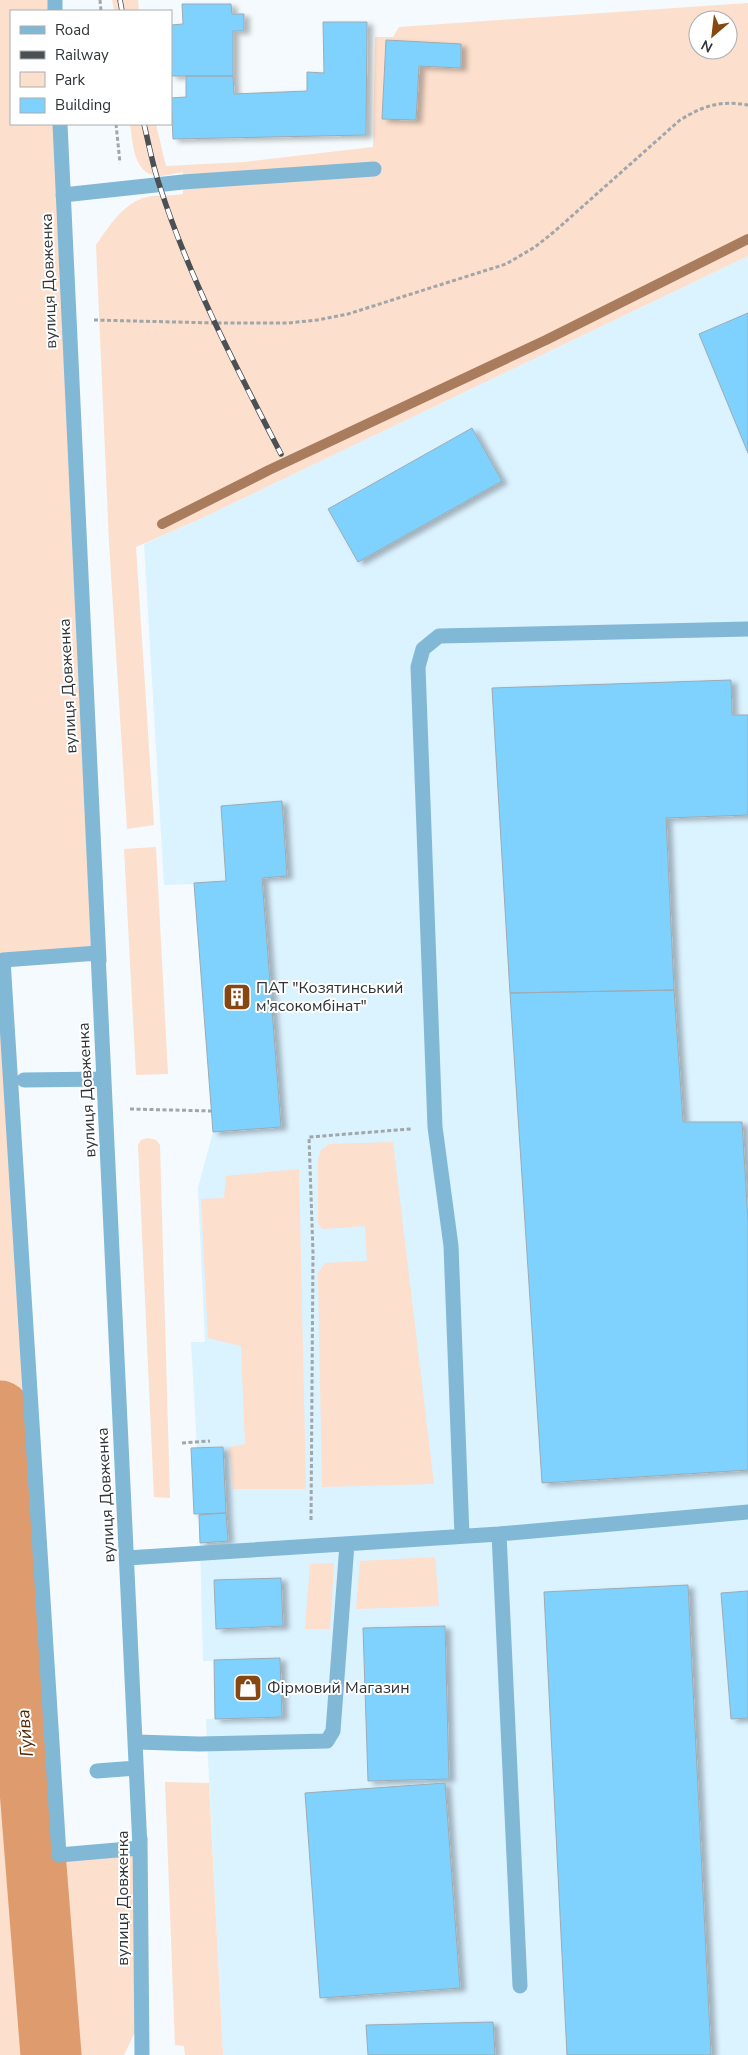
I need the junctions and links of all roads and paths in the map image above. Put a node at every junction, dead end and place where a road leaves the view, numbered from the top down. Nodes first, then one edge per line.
1 (748, 105) edge
2 (60, 125) edge
3 (374, 169) dead end
4 (63, 195) junction
5 (68, 319) junction
6 (748, 629) edge
7 (98, 952) junction
8 (104, 1079) junction
9 (24, 1080) dead end
10 (106, 1108) junction
11 (212, 1111) dead end
12 (435, 1126) junction
13 (116, 1328) junction
14 (210, 1441) dead end
15 (182, 1443) dead end
16 (748, 1512) edge
17 (499, 1534) junction
18 (462, 1536) junction
19 (347, 1544) junction
20 (311, 1546) junction
21 (127, 1558) junction
22 (137, 1742) junction
23 (136, 1768) junction
24 (96, 1771) dead end
25 (140, 1848) junction
26 (520, 1986) dead end
27 (142, 2055) edge

1 - 5 path
2 - 4 street, вулиця Довженка
3 - 4 street
4 - 5 street, вулиця Довженка
5 - 7 street, вулиця Довженка
6 - 12 street
7 - 8 street, вулиця Довженка
7 - 25 street
8 - 9 street
8 - 10 street, вулиця Довженка
10 - 11 path
10 - 13 street, вулиця Довженка
12 - 18 street
12 - 20 path
13 - 21 street, вулиця Довженка
13 - 23 street
14 - 15 path
16 - 17 street
17 - 18 street
17 - 26 street
18 - 19 street
19 - 20 street
19 - 22 street
20 - 21 street
21 - 22 street, вулиця Довженка
22 - 23 street, вулиця Довженка
23 - 24 street
23 - 25 street, вулиця Довженка
25 - 27 street, вулиця Довженка

